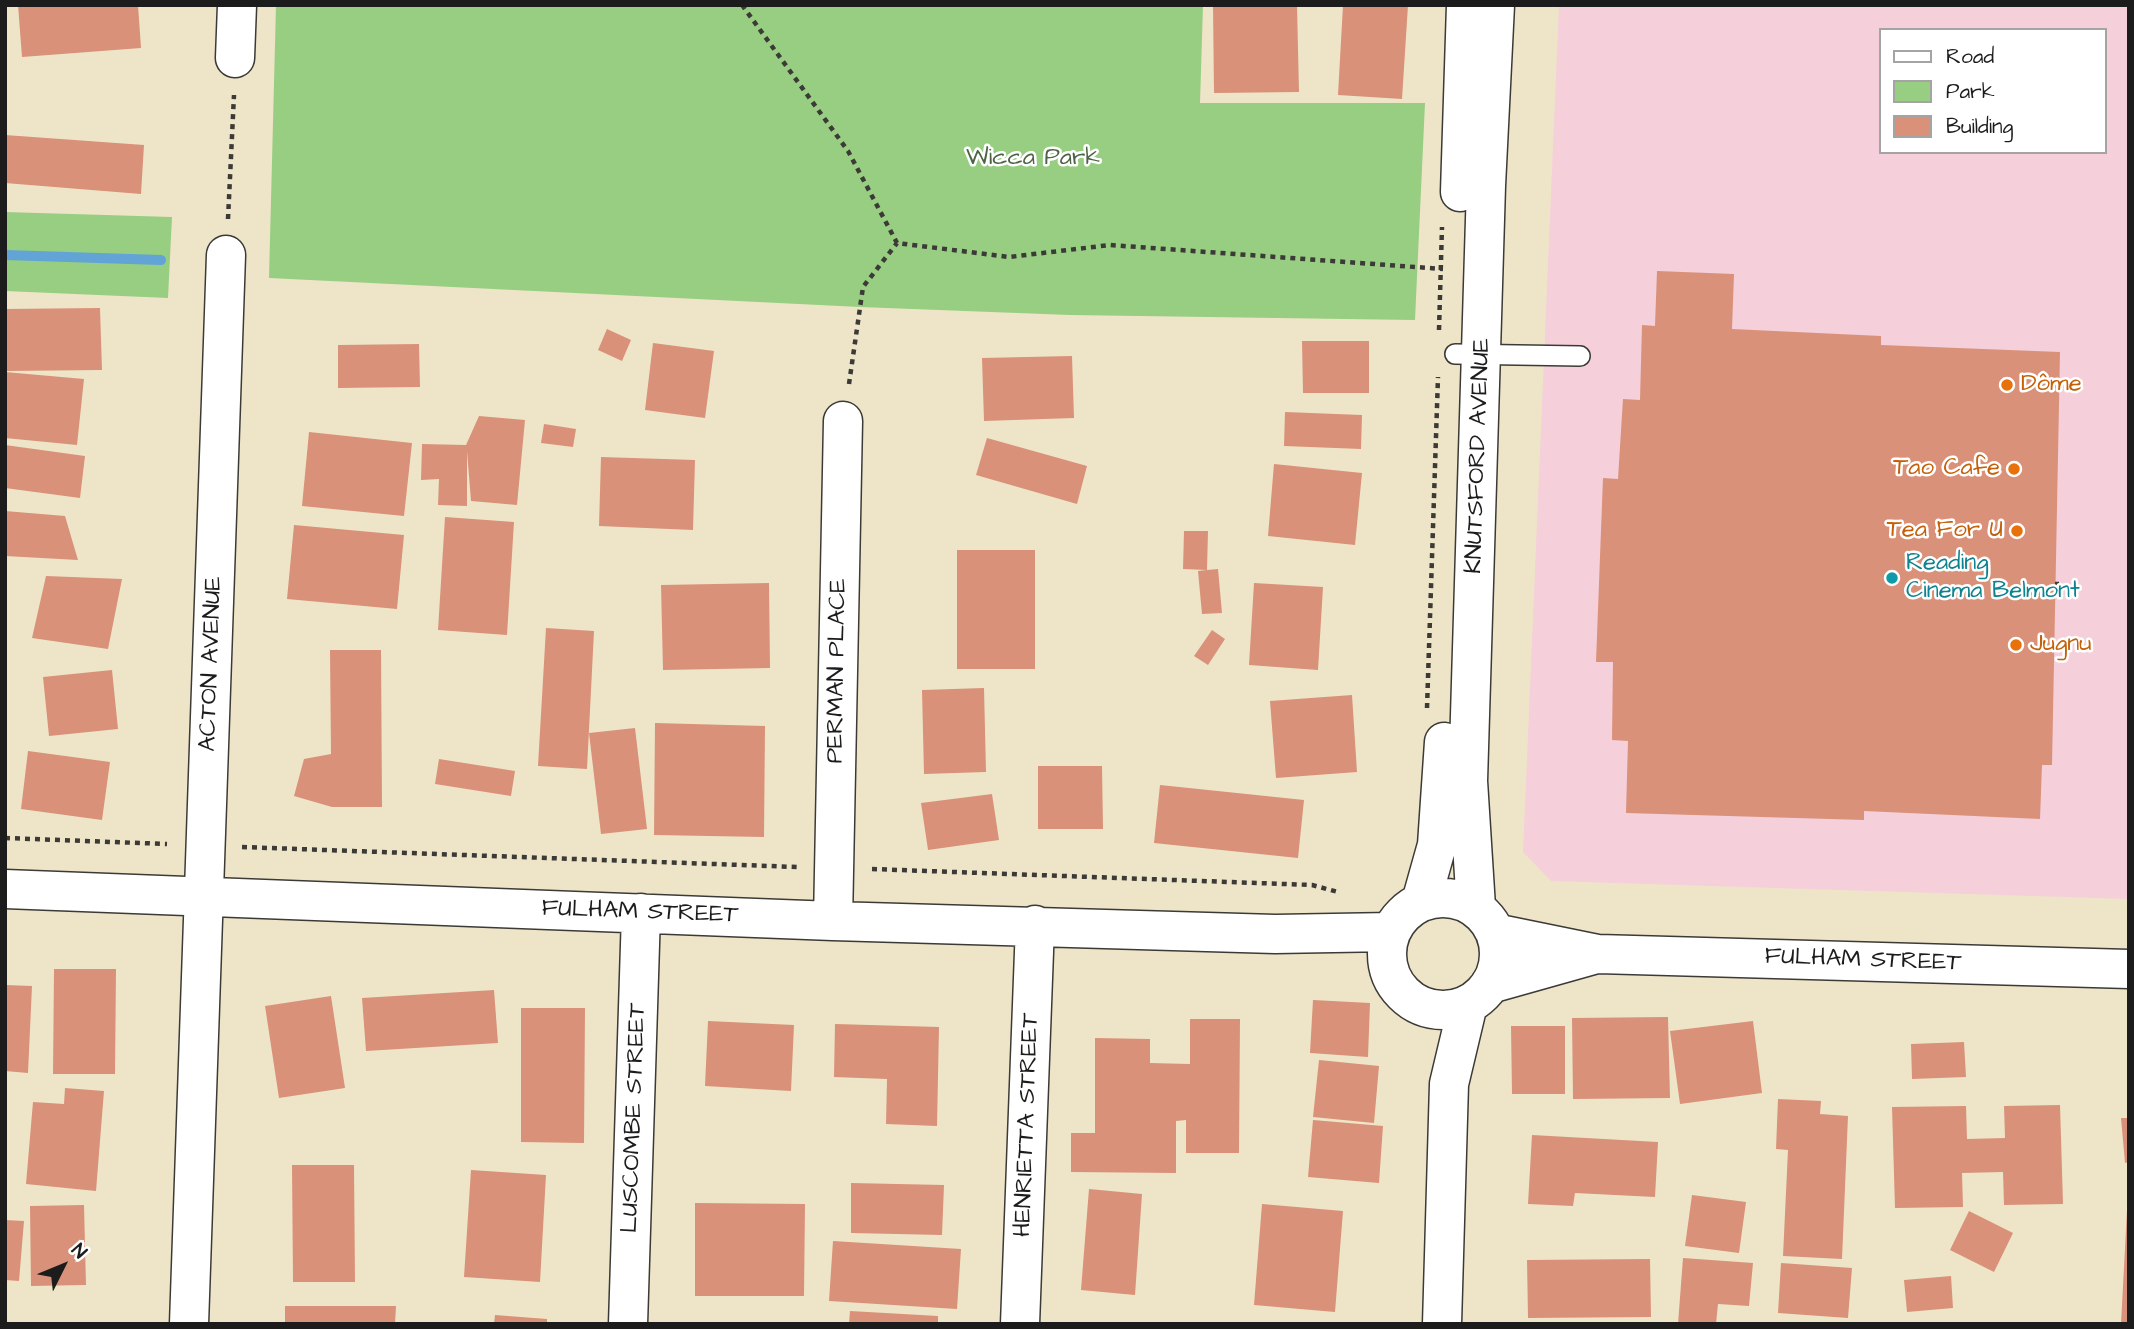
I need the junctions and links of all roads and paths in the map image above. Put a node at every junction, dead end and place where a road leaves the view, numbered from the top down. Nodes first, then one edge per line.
1 (237, 5) edge
2 (742, 5) edge
3 (1466, 5) edge
4 (1495, 5) edge
5 (236, 58) joint
6 (1442, 227) dead end
7 (897, 243) junction
8 (226, 255) joint
9 (1449, 269) junction
10 (1454, 352) junction
11 (1580, 356) dead end
12 (843, 421) joint
13 (1427, 720) dead end
14 (5, 838) edge
15 (205, 845) junction
16 (835, 868) junction
17 (5, 889) edge
18 (204, 897) junction
19 (1349, 898) dead end
20 (1420, 902) junction
21 (641, 913) junction
22 (833, 920) junction
23 (1486, 920) junction
24 (1035, 925) junction
25 (1390, 950) junction
26 (1598, 954) junction
27 (2129, 969) edge
28 (1479, 994) junction
29 (1425, 1007) junction
30 (1449, 1084) junction
31 (189, 1324) edge
32 (628, 1324) edge
33 (1020, 1324) edge
34 (1442, 1324) edge

1 - 5 street
2 - 7 path
3 - 9 street, KNUTSFORD AVENUE
4 - 10 street, KNUTSFORD AVENUE
5 - 8 path
6 - 9 path
7 - 9 path
7 - 12 path
8 - 15 street, ACTON AVENUE
9 - 10 street, KNUTSFORD AVENUE
9 - 10 path
10 - 11 lane
10 - 13 path
10 - 20 street, KNUTSFORD AVENUE
10 - 23 street, KNUTSFORD AVENUE
12 - 16 street, PERMAN PLACE
14 - 15 path
15 - 16 path
15 - 18 street, ACTON AVENUE
16 - 19 path
16 - 22 street, PERMAN PLACE
17 - 18 street, FULHAM STREET
18 - 21 street, FULHAM STREET
18 - 31 street, ACTON AVENUE
20 - 23 street, FULHAM STREET
20 - 25 street
21 - 22 street, FULHAM STREET
21 - 32 street, LUSCOMBE STREET
22 - 24 street, FULHAM STREET
23 - 26 street, FULHAM STREET
23 - 28 street
24 - 25 street, FULHAM STREET
24 - 33 street, HENRIETTA STREET
25 - 29 street
26 - 27 street, FULHAM STREET
26 - 28 street, FULHAM STREET
28 - 29 street, FULHAM STREET
28 - 30 street
29 - 30 street
30 - 34 street

